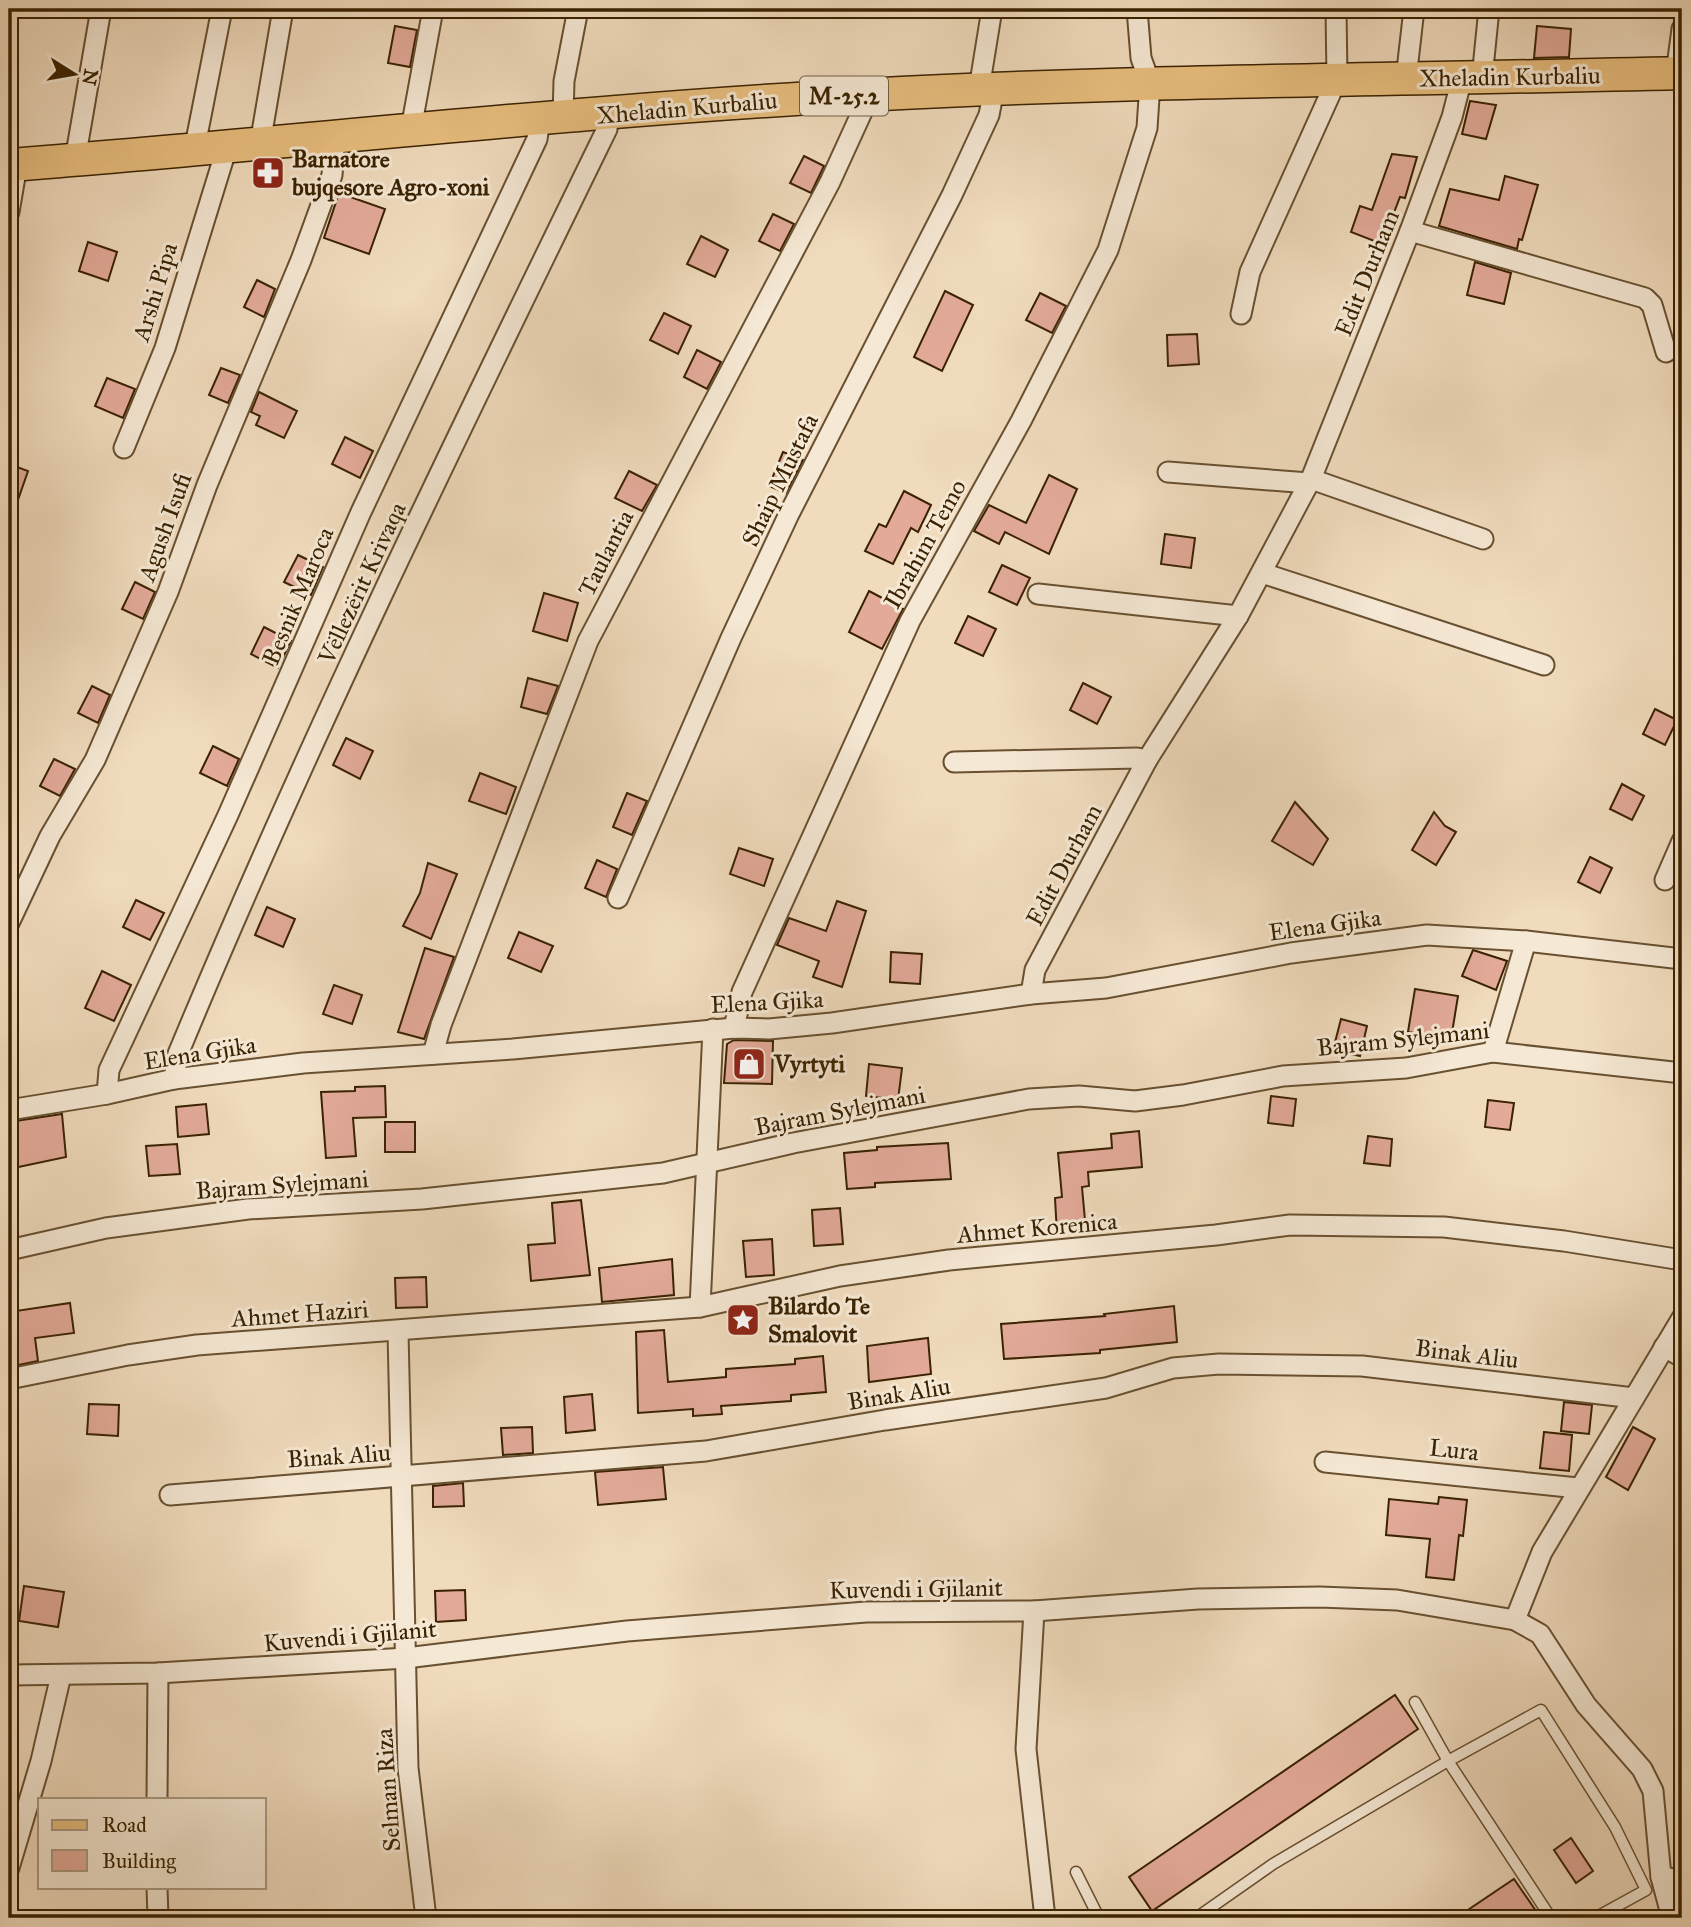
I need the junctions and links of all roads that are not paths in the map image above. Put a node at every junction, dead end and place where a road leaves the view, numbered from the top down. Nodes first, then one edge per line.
1 (102, 9) edge
2 (222, 9) edge
3 (283, 9) edge
4 (433, 9) edge
5 (578, 9) edge
6 (992, 9) edge
7 (1137, 9) edge
8 (1336, 9) edge
9 (1414, 9) edge
10 (1489, 9) edge
11 (1682, 29) edge
12 (1679, 74) edge
13 (1472, 78) junction
14 (1338, 79) junction
15 (1406, 79) junction
16 (1150, 83) junction
17 (986, 89) junction
18 (864, 95) junction
19 (608, 114) junction
20 (552, 119) junction
21 (411, 129) junction
22 (335, 137) junction
23 (260, 144) junction
24 (227, 148) junction
25 (194, 151) junction
26 (75, 160) junction
27 (13, 165) edge
28 (9, 212) edge
29 (1410, 231) junction
30 (1241, 314) dead end
31 (1666, 352) dead end
32 (124, 448) dead end
33 (1168, 471) dead end
34 (1310, 481) junction
35 (1483, 538) dead end
36 (1262, 573) junction
37 (1038, 594) dead end
38 (1238, 617) junction
39 (1544, 666) dead end
40 (1147, 761) junction
41 (954, 762) dead end
42 (1682, 841) edge
43 (1665, 880) dead end
44 (618, 898) dead end
45 (9, 923) edge
46 (1525, 941) junction
47 (1682, 959) edge
48 (1031, 994) junction
49 (734, 1027) junction
50 (713, 1029) junction
51 (1493, 1052) junction
52 (433, 1054) junction
53 (1682, 1073) edge
54 (174, 1079) junction
55 (107, 1094) junction
56 (9, 1110) edge
57 (706, 1163) junction
58 (9, 1250) edge
59 (1682, 1260) edge
60 (700, 1307) junction
61 (1682, 1318) edge
62 (398, 1332) junction
63 (1664, 1347) junction
64 (1682, 1357) edge
65 (9, 1379) edge
66 (1634, 1398) junction
67 (1325, 1462) dead end
68 (401, 1476) junction
69 (1578, 1488) junction
70 (170, 1495) dead end
71 (1034, 1611) junction
72 (1515, 1620) junction
73 (406, 1658) junction
74 (158, 1673) junction
75 (9, 1675) edge
76 (61, 1675) junction
77 (1415, 1702) dead end
78 (1448, 1761) junction
79 (157, 1798) edge
80 (9, 1868) edge
81 (1076, 1872) dead end
82 (1661, 1877) junction
83 (1682, 1880) edge
84 (157, 1888) edge
85 (1646, 1890) junction
86 (158, 1918) edge
87 (426, 1918) edge
88 (1045, 1918) edge
89 (1098, 1918) edge
90 (1196, 1918) edge
91 (1551, 1918) edge
92 (1595, 1918) edge
93 (1672, 1918) edge

1 - 26 street
2 - 25 street
3 - 23 street
4 - 21 street
5 - 20 street, Xheladin Kurbaliu
6 - 17 street
7 - 16 street, Ibrahim Temo
8 - 14 street
9 - 15 street
10 - 13 street, Edit Durham
11 - 12 street
12 - 13 main road, Xheladin Kurbaliu / M-25.2
13 - 15 main road, Xheladin Kurbaliu / M-25.2
13 - 29 street, Edit Durham
14 - 15 main road, Xheladin Kurbaliu / M-25.2
14 - 16 main road, Xheladin Kurbaliu / M-25.2
14 - 30 street
16 - 17 main road, Xheladin Kurbaliu / M-25.2
16 - 49 street, Ibrahim Temo
17 - 18 main road, Xheladin Kurbaliu / M-25.2
17 - 44 street, Shaip Mustafa
18 - 19 main road, Xheladin Kurbaliu / M-25.2
18 - 52 street, Taulantia
19 - 20 main road, Xheladin Kurbaliu / M-25.2
19 - 54 street, Vëllezërit Krivaqa
20 - 21 main road, Xheladin Kurbaliu / M-25.2
20 - 55 street, Besnik Maroca
21 - 22 main road, Xheladin Kurbaliu / M-25.2
22 - 23 main road, Xheladin Kurbaliu / M-25.2
22 - 45 street, Agush Isufi
23 - 24 main road, Xheladin Kurbaliu / M-25.2
24 - 25 main road, Xheladin Kurbaliu / M-25.2
24 - 32 street, Arshi Pipa
25 - 26 main road, Xheladin Kurbaliu / M-25.2
26 - 27 main road, Xheladin Kurbaliu / M-25.2
27 - 28 street, Xheladin Kurbaliu
29 - 31 street
29 - 34 street, Edit Durham
33 - 34 street
34 - 35 street
34 - 36 street, Edit Durham
36 - 38 street, Edit Durham
36 - 39 street
37 - 38 street
38 - 40 street, Edit Durham
40 - 41 street
40 - 48 street, Edit Durham
42 - 43 street
46 - 47 street, Elena Gjika
46 - 48 street, Elena Gjika
46 - 51 street
48 - 49 street, Elena Gjika
49 - 50 street, Elena Gjika
50 - 52 street, Elena Gjika
50 - 57 street
51 - 53 street, Bajram Sylejmani
51 - 57 street, Bajram Sylejmani
52 - 54 street, Elena Gjika
54 - 55 street, Elena Gjika
55 - 56 street, Elena Gjika
57 - 58 street, Bajram Sylejmani
57 - 60 street
59 - 60 street, Ahmet Korenica
60 - 62 street, Ahmet Korenica
61 - 63 street
62 - 65 street, Ahmet Haziri
62 - 68 street, Ahmet Haziri
63 - 64 street
63 - 66 street
66 - 68 street, Binak Aliu
66 - 69 street
67 - 69 street, Lura
68 - 70 street, Binak Aliu
68 - 73 street, Ahmet Haziri
69 - 72 street
71 - 72 street, Kuvendi i Gjilanit
71 - 73 street, Kuvendi i Gjilanit
71 - 88 street
72 - 82 street, Kuvendi i Gjilanit
73 - 74 street, Kuvendi i Gjilanit
73 - 87 street, Selman Riza
74 - 76 street, Kuvendi i Gjilanit
74 - 79 street
75 - 76 street, Kuvendi i Gjilanit
76 - 80 street
77 - 78 lane
78 - 85 lane
78 - 90 lane
78 - 91 lane
81 - 89 lane
82 - 83 street
82 - 85 lane
82 - 93 street, Kuvendi i Gjilanit
84 - 86 street
85 - 92 lane

